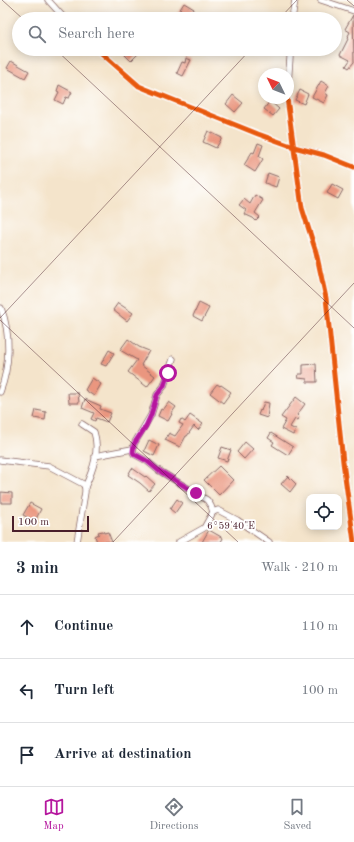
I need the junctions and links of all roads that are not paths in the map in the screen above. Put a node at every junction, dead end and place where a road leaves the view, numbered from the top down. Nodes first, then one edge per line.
1 (48, 0) edge
2 (294, 0) edge
3 (321, 0) edge
4 (354, 11) edge
5 (59, 12) edge
6 (293, 12) edge
7 (105, 56) edge
8 (290, 56) edge
9 (289, 68) edge
10 (288, 104) edge
11 (294, 147) junction
12 (354, 167) edge
13 (1, 308) dead end
14 (173, 359) dead end
15 (0, 392) edge
16 (82, 424) dead end
17 (132, 449) junction
18 (95, 456) junction
19 (0, 460) edge
20 (85, 487) junction
21 (213, 512) junction
22 (352, 515) edge
23 (77, 542) edge
24 (179, 542) edge
25 (269, 542) edge
26 (354, 542) edge

1 - 5 street
2 - 6 street
3 - 4 street
7 - 11 street
8 - 9 street
10 - 11 street
11 - 12 street
11 - 22 street
13 - 15 street
14 - 17 street
16 - 18 street
17 - 18 street
17 - 21 street
18 - 20 street
19 - 20 street
20 - 23 street
21 - 24 street
21 - 25 street
22 - 26 street

